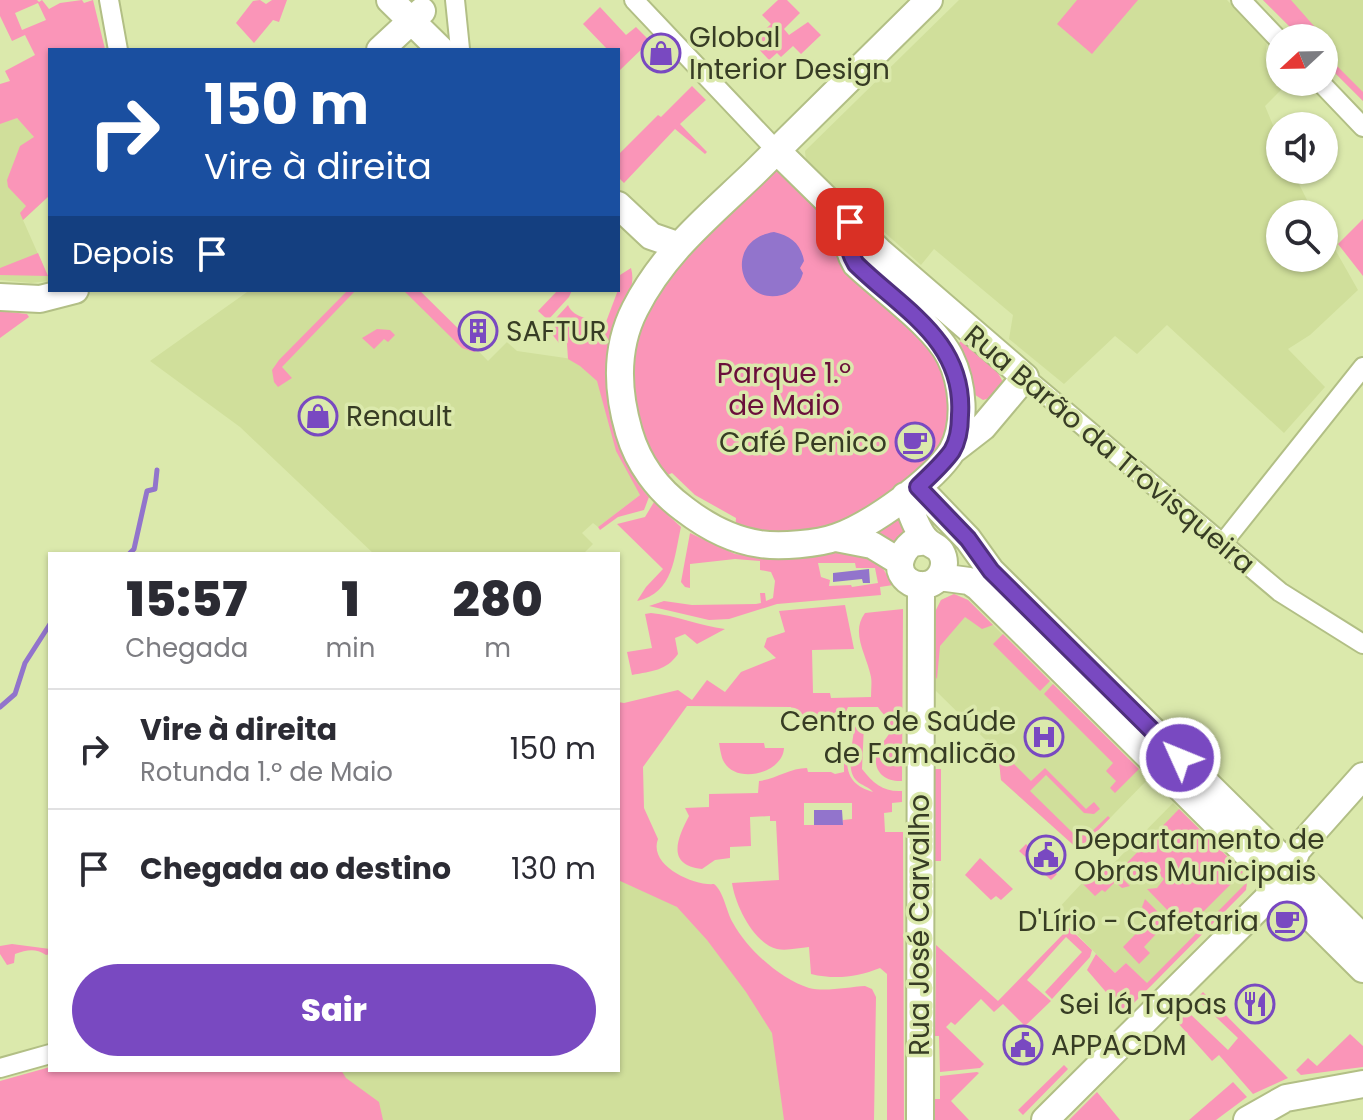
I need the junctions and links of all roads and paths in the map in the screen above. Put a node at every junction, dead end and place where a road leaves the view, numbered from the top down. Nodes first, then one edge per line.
1 (109, 0) edge
2 (390, 0) edge
3 (455, 0) edge
4 (634, 0) edge
5 (929, 0) edge
6 (1241, 0) edge
7 (415, 11) edge
8 (1266, 26) edge
9 (118, 48) edge
10 (382, 48) edge
11 (452, 48) edge
12 (454, 48) edge
13 (1333, 96) edge
14 (1363, 127) edge
15 (776, 150) junction
16 (620, 216) edge
17 (850, 222) junction
18 (677, 245) junction
19 (654, 278) junction
20 (67, 292) edge
21 (0, 297) edge
22 (1363, 367) edge
23 (1025, 377) junction
24 (961, 401) junction
25 (1000, 405) junction
26 (952, 451) junction
27 (912, 492) junction
28 (836, 538) junction
29 (1222, 544) junction
30 (933, 565) junction
31 (991, 571) junction
32 (1363, 644) edge
33 (1065, 660) junction
34 (1363, 776) edge
35 (1196, 789) junction
36 (1363, 802) edge
37 (1291, 867) junction
38 (1363, 938) edge
39 (1363, 969) edge
40 (48, 1055) edge
41 (0, 1068) edge
42 (1363, 1084) edge
43 (920, 1120) edge
44 (1045, 1120) edge
45 (1247, 1120) edge

1 - 9 street
2 - 7 main road
3 - 12 street
4 - 15 street, Rua Barão da Trovisqueira
5 - 15 main road
6 - 8 street
7 - 10 main road
7 - 11 main road
13 - 14 street
15 - 17 main road, Rua Barão da Trovisqueira
15 - 18 main road
16 - 18 main road
16 - 19 main road
17 - 23 main road, Rua Barão da Trovisqueira
17 - 24 main road
18 - 19 main road
19 - 28 main road
20 - 21 main road
22 - 29 street
23 - 25 main road
23 - 29 street, Rua Barão da Trovisqueira
24 - 25 main road
24 - 26 main road
25 - 26 main road
26 - 27 main road
27 - 28 main road
27 - 30 main road
27 - 31 main road
28 - 30 main road
29 - 32 street, Rua Barão da Trovisqueira
30 - 31 main road
30 - 33 main road
30 - 43 main road, Rua José Carvalho
31 - 33 main road
33 - 35 main road
34 - 37 main road
35 - 37 main road
35 - 37 main road
36 - 37 main road
37 - 38 main road
37 - 39 main road
37 - 44 main road
40 - 41 street
42 - 45 main road

